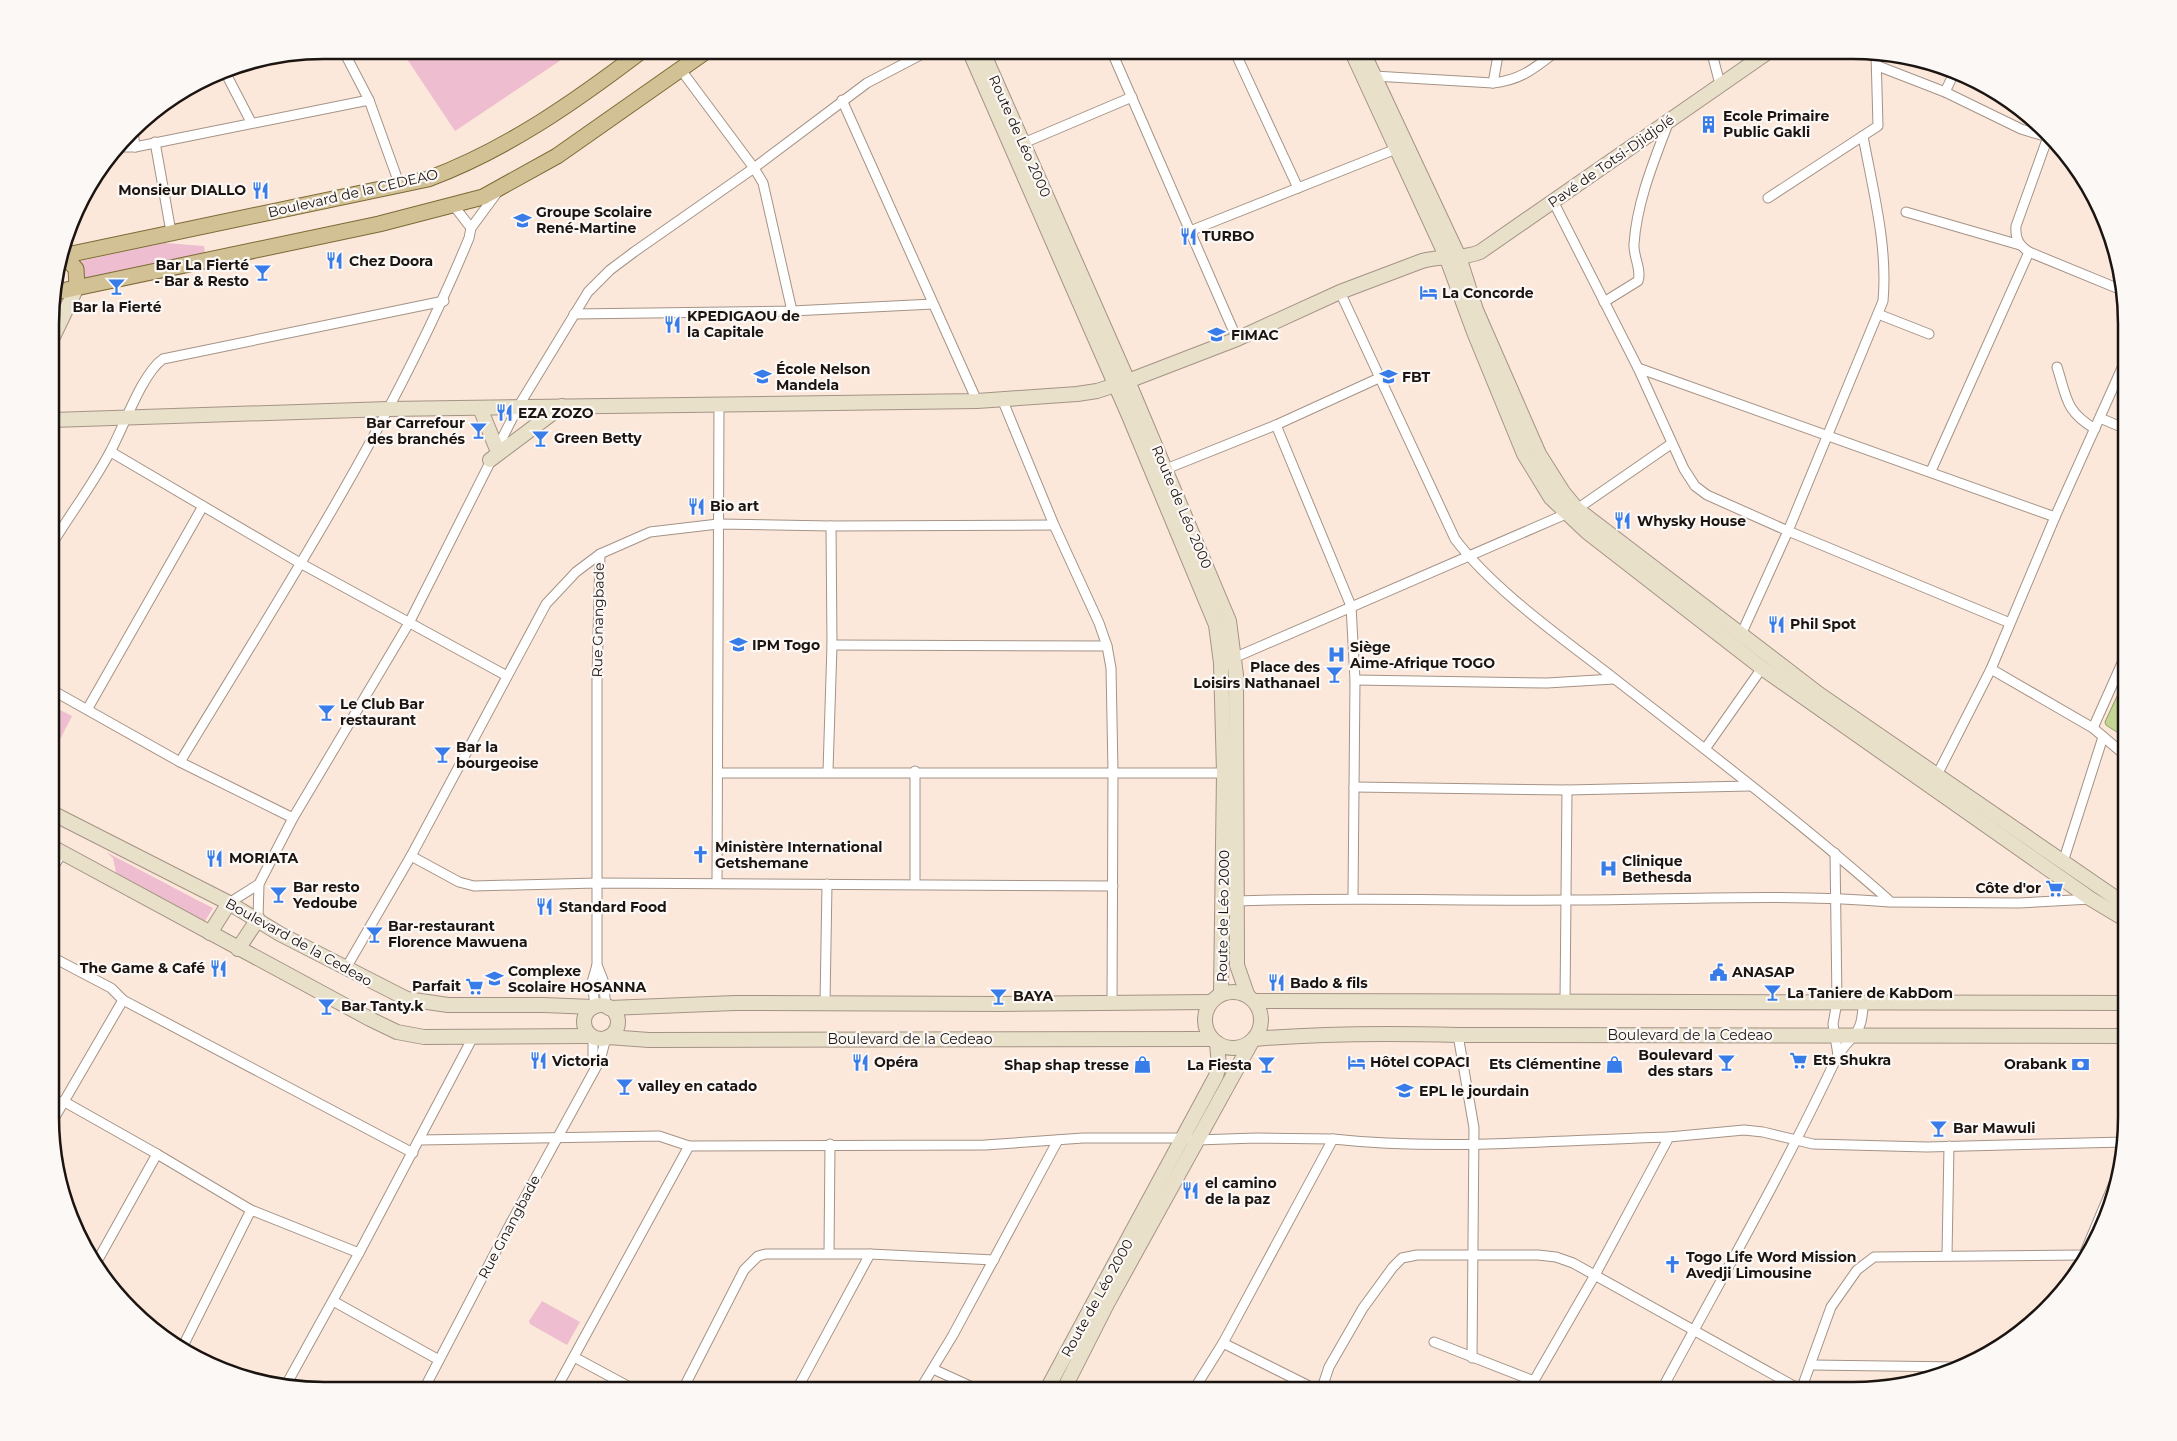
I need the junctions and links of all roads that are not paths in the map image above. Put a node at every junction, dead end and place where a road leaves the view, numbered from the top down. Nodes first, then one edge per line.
1 (348, 59) edge
2 (631, 59) edge
3 (695, 59) edge
4 (911, 59) edge
5 (974, 59) edge
6 (985, 59) edge
7 (1115, 59) edge
8 (1238, 59) edge
9 (1355, 59) edge
10 (1366, 59) edge
11 (1498, 59) edge
12 (1546, 59) edge
13 (1713, 59) edge
14 (1758, 59) edge
15 (1877, 60) edge
16 (1878, 66) junction
17 (680, 70) junction
18 (1374, 76) junction
19 (228, 77) edge
20 (1953, 78) edge
21 (1494, 84) junction
22 (1720, 84) junction
23 (1945, 92) junction
24 (1132, 96) junction
25 (369, 100) junction
26 (842, 100) junction
27 (1670, 119) junction
28 (251, 122) junction
29 (2038, 133) edge
30 (1863, 136) junction
31 (134, 138) edge
32 (155, 142) junction
33 (2047, 143) edge
34 (1017, 146) junction
35 (126, 147) edge
36 (135, 147) junction
37 (1396, 149) junction
38 (754, 168) junction
39 (400, 186) junction
40 (500, 188) junction
41 (1298, 188) junction
42 (1768, 198) dead end
43 (1553, 201) junction
44 (454, 206) junction
45 (1906, 212) dead end
46 (471, 228) junction
47 (1190, 231) junction
48 (171, 232) junction
49 (2020, 245) junction
50 (2029, 252) junction
51 (68, 255) edge
52 (1452, 257) junction
53 (67, 260) edge
54 (77, 287) junction
55 (2116, 288) edge
56 (61, 291) edge
57 (1340, 292) junction
58 (444, 301) junction
59 (1604, 302) junction
60 (933, 304) junction
61 (792, 311) junction
62 (574, 314) junction
63 (1878, 314) junction
64 (59, 324) edge
65 (1929, 334) dead end
66 (1237, 339) junction
67 (2057, 367) dead end
68 (1638, 368) junction
69 (2118, 377) edge
70 (1379, 378) junction
71 (1122, 383) junction
72 (1002, 399) junction
73 (977, 401) junction
74 (719, 403) junction
75 (562, 406) junction
76 (518, 407) junction
77 (480, 408) junction
78 (388, 409) junction
79 (126, 418) junction
80 (2100, 418) junction
81 (59, 420) edge
82 (1276, 425) junction
83 (2118, 426) edge
84 (2095, 429) junction
85 (1828, 437) junction
86 (1672, 444) junction
87 (110, 452) junction
88 (493, 454) junction
89 (1166, 470) junction
90 (1931, 471) junction
91 (202, 506) junction
92 (1572, 512) junction
93 (2055, 517) junction
94 (718, 524) junction
95 (1054, 525) junction
96 (831, 526) junction
97 (1788, 531) junction
98 (59, 533) edge
99 (600, 554) junction
100 (1469, 557) junction
101 (300, 563) junction
102 (1352, 606) junction
103 (409, 623) junction
104 (2010, 623) junction
105 (1738, 642) junction
106 (832, 644) junction
107 (1107, 646) junction
108 (1235, 657) junction
109 (1221, 663) junction
110 (1762, 668) junction
111 (1991, 668) junction
112 (2118, 672) edge
113 (507, 676) junction
114 (1614, 679) junction
115 (1354, 680) junction
116 (59, 694) edge
117 (88, 708) junction
118 (2093, 728) junction
119 (2103, 737) junction
120 (1705, 749) junction
121 (2118, 749) edge
122 (180, 762) junction
123 (828, 771) junction
124 (915, 771) junction
125 (1113, 771) junction
126 (718, 772) junction
127 (1230, 773) junction
128 (1937, 775) junction
129 (1750, 786) junction
130 (1354, 787) junction
131 (1566, 790) junction
132 (59, 816) edge
133 (293, 818) junction
134 (59, 851) edge
135 (1835, 853) junction
136 (411, 856) junction
137 (2063, 862) junction
138 (597, 883) junction
139 (717, 883) junction
140 (258, 884) junction
141 (827, 884) junction
142 (915, 884) junction
143 (1113, 886) junction
144 (1836, 897) junction
145 (1352, 898) junction
146 (2091, 899) junction
147 (1567, 900) junction
148 (2118, 900) edge
149 (1236, 901) junction
150 (1891, 902) junction
151 (230, 903) junction
152 (2118, 915) edge
153 (258, 919) junction
154 (210, 933) junction
155 (238, 949) junction
156 (59, 961) edge
157 (346, 968) junction
158 (1216, 997) junction
159 (1251, 997) junction
160 (123, 1000) junction
161 (825, 1002) junction
162 (1565, 1002) junction
163 (1838, 1002) junction
164 (1863, 1002) junction
165 (1112, 1003) junction
166 (2118, 1003) edge
167 (601, 1007) junction
168 (1834, 1035) junction
169 (1856, 1035) junction
170 (1458, 1036) junction
171 (2118, 1036) edge
172 (473, 1037) junction
173 (599, 1037) junction
174 (1214, 1041) junction
175 (1253, 1041) junction
176 (1838, 1055) junction
177 (596, 1064) junction
178 (63, 1101) junction
179 (59, 1109) edge
180 (1668, 1137) junction
181 (1182, 1138) junction
182 (556, 1139) junction
183 (1333, 1139) junction
184 (419, 1140) junction
185 (1058, 1140) junction
186 (1197, 1140) junction
187 (1798, 1140) junction
188 (2117, 1142) edge
189 (1473, 1143) junction
190 (830, 1144) junction
191 (689, 1146) junction
192 (1949, 1146) junction
193 (413, 1153) junction
194 (157, 1154) junction
195 (251, 1210) junction
196 (359, 1253) junction
197 (829, 1254) junction
198 (870, 1254) junction
199 (1947, 1255) junction
200 (2080, 1255) edge
201 (1471, 1256) junction
202 (99, 1258) edge
203 (994, 1260) junction
204 (1594, 1275) junction
205 (333, 1301) junction
206 (1694, 1329) junction
207 (1434, 1342) dead end
208 (184, 1343) edge
209 (1223, 1343) junction
210 (574, 1357) junction
211 (1472, 1358) junction
212 (440, 1360) junction
213 (1812, 1365) junction
214 (1942, 1367) edge
215 (933, 1369) junction
216 (289, 1380) edge
217 (1534, 1381) joint
218 (428, 1382) edge
219 (560, 1382) edge
220 (620, 1382) edge
221 (687, 1382) edge
222 (801, 1382) edge
223 (925, 1382) edge
224 (961, 1382) edge
225 (1051, 1382) edge
226 (1068, 1382) edge
227 (1199, 1382) edge
228 (1302, 1382) edge
229 (1323, 1382) edge
230 (1665, 1382) edge
231 (1788, 1382) edge
232 (1805, 1382) edge

1 - 25 street
2 - 39 main road, Boulevard de la CEDEAO
3 - 17 main road
4 - 26 street
5 - 34 main road, Route de Léo 2000
6 - 34 main road, Route de Léo 2000
7 - 24 street
8 - 41 street
9 - 37 main road
10 - 18 main road
11 - 21 street
12 - 21 street
13 - 22 street
14 - 22 main road, Pavé de Totsi-Djidjolé
15 - 16 street
16 - 23 street
16 - 30 street
17 - 38 street
17 - 40 main road
18 - 21 street
18 - 52 main road
19 - 28 street
20 - 23 street
22 - 27 main road, Pavé de Totsi-Djidjolé
23 - 29 street
24 - 34 street
24 - 47 street
25 - 28 street
25 - 39 street
26 - 38 street
26 - 60 street
27 - 43 main road, Pavé de Totsi-Djidjolé
27 - 59 street
28 - 32 street
30 - 42 street
30 - 63 street
31 - 36 street
32 - 36 street
32 - 48 street
33 - 49 street
34 - 71 main road, Route de Léo 2000
35 - 36 street
37 - 41 street
37 - 52 main road
38 - 61 street
38 - 62 street
39 - 48 main road, Boulevard de la CEDEAO
40 - 44 main road
40 - 46 street
41 - 47 street
43 - 52 main road, Pavé de Totsi-Djidjolé
43 - 59 street
44 - 46 street
44 - 54 main road
45 - 49 street
46 - 58 street
47 - 66 street
48 - 51 main road, Boulevard de la CEDEAO
49 - 50 street
50 - 55 street
50 - 90 street
52 - 57 main road, Pavé de Totsi-Djidjolé
52 - 92 main road
53 - 54 main road
54 - 56 main road
54 - 64 main road
57 - 66 main road, Pavé de Totsi-Djidjolé
57 - 70 street
58 - 78 street
58 - 79 street
59 - 68 street
60 - 61 street
60 - 73 street
61 - 62 street
62 - 76 street
63 - 65 street
63 - 85 street
66 - 71 main road, Pavé de Totsi-Djidjolé
67 - 84 street
68 - 85 street
68 - 86 street
69 - 80 street
70 - 82 street
70 - 100 street
71 - 72 main road, Pavé de Totsi-Djidjolé
71 - 89 main road, Route de Léo 2000
71 - 109 main road, Route de Léo 2000
72 - 73 main road, Pavé de Totsi-Djidjolé
72 - 95 street
73 - 74 main road, Pavé de Totsi-Djidjolé
74 - 75 main road, Pavé de Totsi-Djidjolé
74 - 94 street
75 - 76 main road, Pavé de Totsi-Djidjolé
75 - 88 main road
76 - 77 main road, Pavé de Totsi-Djidjolé
76 - 88 street
77 - 78 main road, Pavé de Totsi-Djidjolé
77 - 88 main road
78 - 79 main road, Pavé de Totsi-Djidjolé
78 - 101 street
79 - 81 main road, Pavé de Totsi-Djidjolé
79 - 87 street
80 - 83 street
80 - 84 street
82 - 89 street
82 - 102 street
84 - 93 street
85 - 90 street
85 - 97 street
86 - 92 street
86 - 97 street
87 - 91 street
87 - 98 street
88 - 103 street
89 - 108 main road, Route de Léo 2000
90 - 93 street
91 - 101 street
91 - 117 street
92 - 100 street
92 - 105 main road
93 - 104 street
94 - 96 street, Rue Gnangbade
94 - 99 street, Rue Gnangbade
94 - 126 street
95 - 96 street, Rue Gnangbade
95 - 107 street
96 - 106 street
97 - 104 street
97 - 105 street
99 - 113 street
99 - 138 street, Rue Gnangbade
100 - 102 street
100 - 114 street
101 - 103 street
101 - 122 street
102 - 108 street
102 - 115 street
103 - 113 street
103 - 133 street
104 - 111 street
105 - 110 main road
105 - 128 main road
106 - 107 street
106 - 123 street
107 - 125 street
108 - 109 street
108 - 127 main road, Route de Léo 2000
109 - 127 main road, Route de Léo 2000
110 - 120 street
110 - 146 main road
111 - 118 street
111 - 128 street
112 - 118 street
113 - 136 street
114 - 115 street
114 - 120 street
115 - 130 street
116 - 117 street
117 - 122 street
118 - 119 street
119 - 121 street
119 - 137 street
120 - 129 street
122 - 133 street
123 - 124 street
123 - 126 street
124 - 125 street
124 - 142 street
125 - 127 street
125 - 143 street
126 - 139 street
127 - 149 main road, Route de Léo 2000
127 - 158 main road, Route de Léo 2000
128 - 137 main road
129 - 131 street
129 - 135 street
130 - 131 street
130 - 145 street
131 - 147 street
132 - 151 main road, Boulevard de la Cedeao
133 - 140 street
134 - 154 main road, Boulevard de la Cedeao
135 - 144 street
135 - 150 street
136 - 138 street
136 - 157 street
137 - 148 main road
138 - 139 street
138 - 167 street, Rue Gnangbade
139 - 141 street
140 - 151 street
140 - 153 street
141 - 142 street
141 - 161 street
142 - 143 street
143 - 165 street
144 - 147 street
144 - 150 street
144 - 163 street
145 - 147 street
145 - 149 street
146 - 150 street
146 - 152 main road
147 - 162 street
149 - 159 main road, Route de Léo 2000
151 - 153 main road, Boulevard de la Cedeao
151 - 154 main road
153 - 155 main road
153 - 157 main road, Boulevard de la Cedeao
154 - 155 main road, Boulevard de la Cedeao
155 - 172 main road, Boulevard de la Cedeao
156 - 160 street
157 - 167 main road, Boulevard de la Cedeao
158 - 159 main road
158 - 165 main road, Boulevard de la Cedeao
158 - 174 main road
159 - 162 main road
159 - 175 main road
160 - 178 street
160 - 193 street
161 - 165 main road, Boulevard de la Cedeao
161 - 167 main road, Boulevard de la Cedeao
162 - 163 main road
163 - 164 main road
163 - 168 street
164 - 166 main road
164 - 169 street
167 - 173 main road
167 - 173 main road
168 - 169 main road, Boulevard de la Cedeao
168 - 170 main road, Boulevard de la Cedeao
168 - 176 street
169 - 171 main road, Boulevard de la Cedeao
169 - 176 street
170 - 175 main road, Boulevard de la Cedeao
170 - 189 street
172 - 173 main road, Boulevard de la Cedeao
172 - 184 street
173 - 174 main road, Boulevard de la Cedeao
173 - 177 street
173 - 177 street, Rue Gnangbade
174 - 175 main road
174 - 181 main road, Route de Léo 2000
175 - 186 main road, Route de Léo 2000
176 - 187 street
177 - 182 street, Rue Gnangbade
178 - 179 street
178 - 194 street
180 - 187 street
180 - 189 street
180 - 204 street
181 - 185 street
181 - 186 street
181 - 225 main road, Route de Léo 2000
182 - 184 street
182 - 191 street
182 - 212 street, Rue Gnangbade
183 - 186 street
183 - 189 street
183 - 209 street
184 - 193 street
185 - 190 street
185 - 203 street
186 - 226 main road, Route de Léo 2000
187 - 192 street
187 - 206 street
188 - 192 street
189 - 201 street
190 - 191 street
190 - 197 street
191 - 210 street
192 - 199 street
193 - 196 street
194 - 195 street
194 - 202 street
195 - 196 street
195 - 208 street
196 - 205 street
197 - 198 street
197 - 221 street
198 - 203 street
198 - 222 street
199 - 200 street
199 - 213 street
201 - 204 street
201 - 211 street
201 - 229 street
203 - 215 street
204 - 206 street
204 - 217 street
205 - 212 street
205 - 216 street
206 - 230 street
206 - 231 street
207 - 211 street
209 - 227 street
209 - 228 street
210 - 219 street
210 - 220 street
211 - 217 street
212 - 218 street, Rue Gnangbade
213 - 214 street
213 - 232 street
215 - 223 street
215 - 224 street

